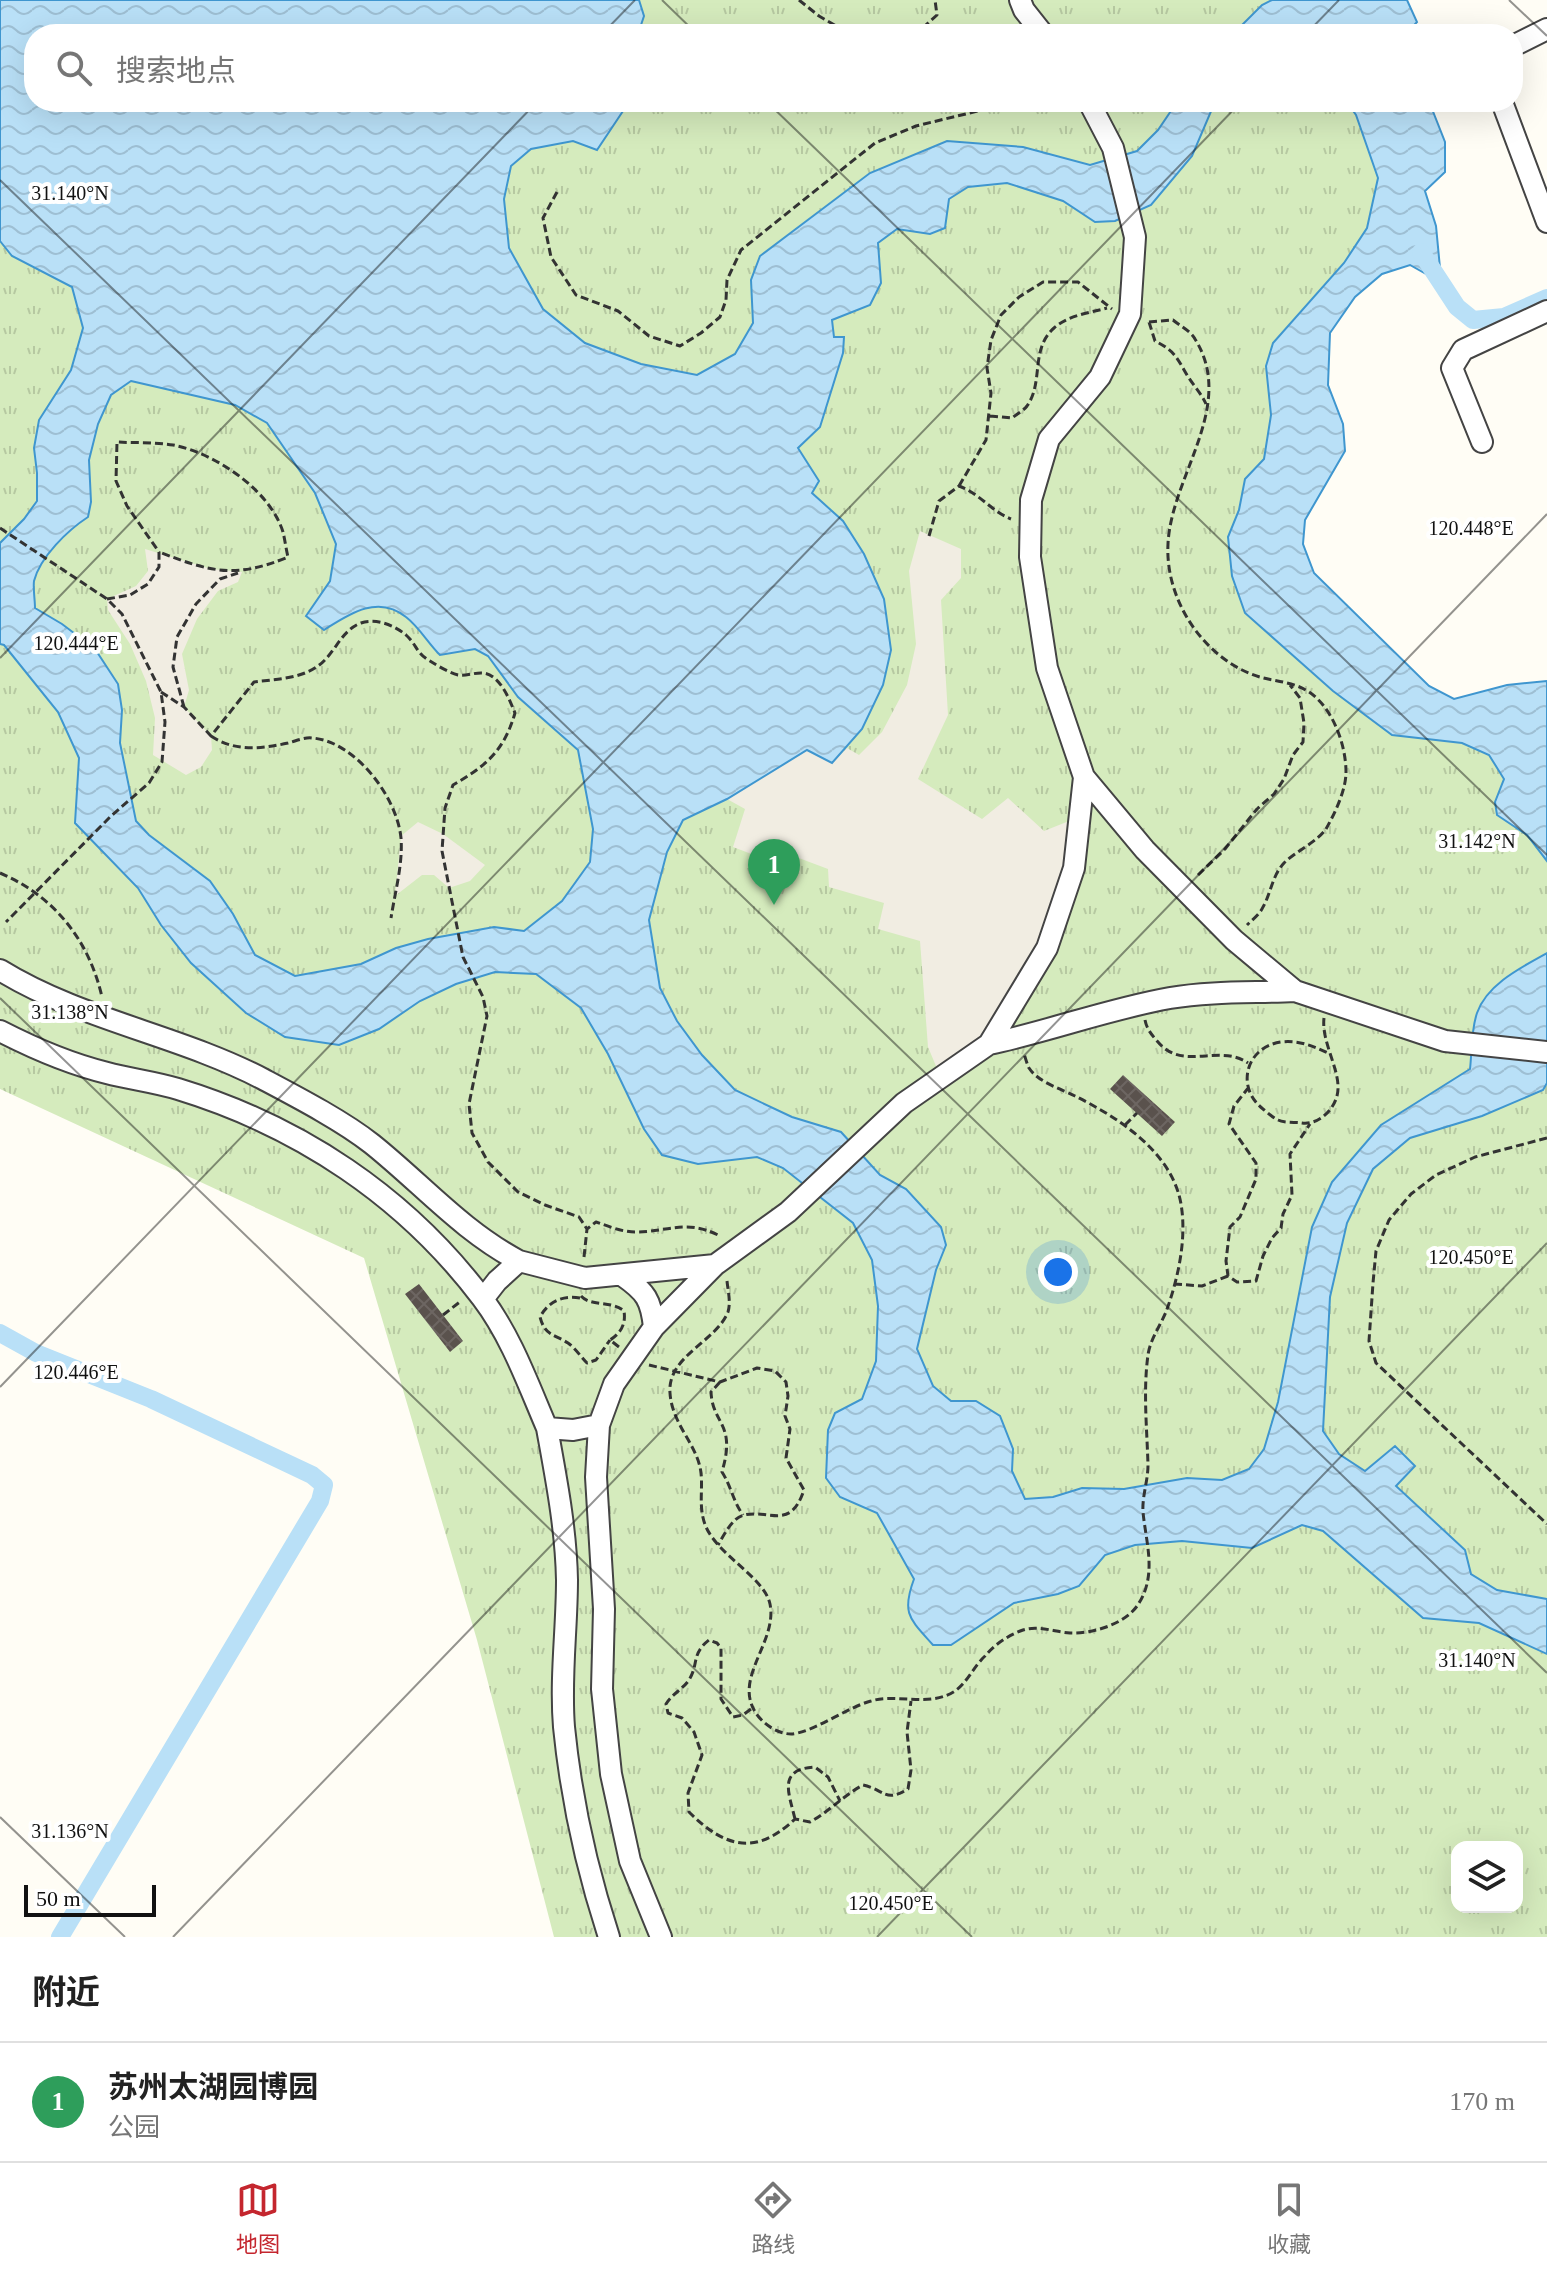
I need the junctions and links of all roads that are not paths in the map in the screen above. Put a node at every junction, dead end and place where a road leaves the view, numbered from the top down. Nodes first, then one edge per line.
1 (1018, 3) edge
2 (1035, 24) edge
3 (1547, 29) edge
4 (1523, 41) edge
5 (1094, 112) edge
6 (1506, 112) edge
7 (1547, 222) edge
8 (1547, 311) edge
9 (1482, 442) dead end
10 (1084, 777) junction
11 (0, 970) edge
12 (1295, 991) junction
13 (0, 1031) edge
14 (989, 1044) junction
15 (1547, 1052) edge
16 (519, 1261) junction
17 (719, 1262) junction
18 (623, 1276) junction
19 (483, 1299) junction
20 (654, 1327) junction
21 (599, 1425) junction
22 (547, 1428) junction
23 (609, 1937) edge
24 (661, 1937) edge

1 - 2 street
3 - 4 street
5 - 10 street
6 - 7 street
8 - 9 street
10 - 12 street
10 - 14 street
11 - 16 street
12 - 14 street
12 - 15 street
13 - 19 street
14 - 17 street
16 - 18 street
16 - 19 street
17 - 18 street
17 - 20 street
18 - 20 street
19 - 22 street
20 - 21 street
21 - 22 street
21 - 24 street
22 - 23 street

